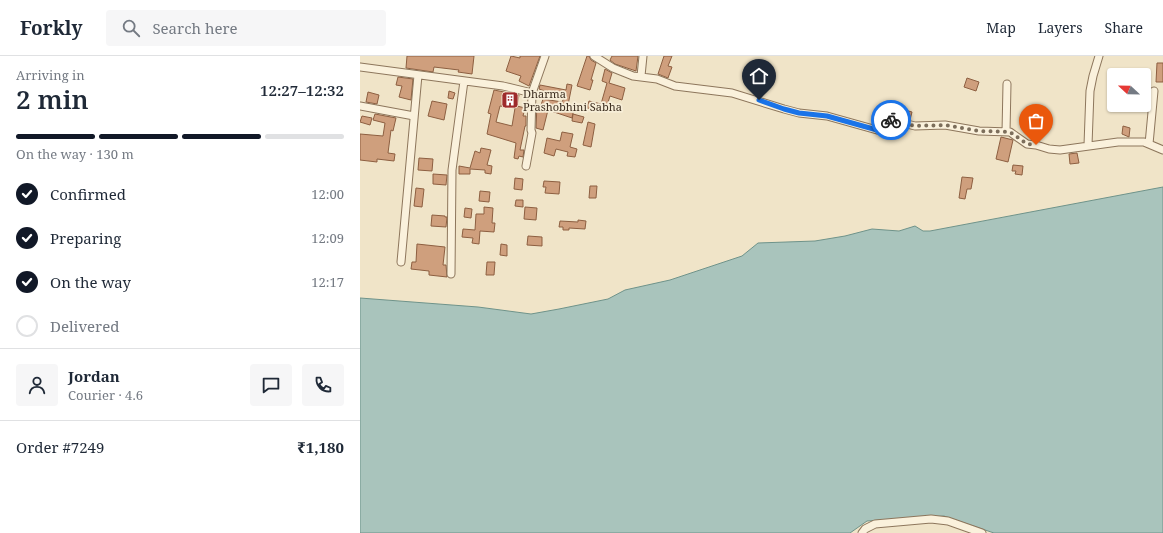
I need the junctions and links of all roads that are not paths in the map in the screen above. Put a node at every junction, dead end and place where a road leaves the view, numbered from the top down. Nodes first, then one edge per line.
1 (545, 56) edge
2 (594, 56) edge
3 (643, 56) edge
4 (1099, 56) edge
5 (360, 67) edge
6 (418, 75) junction
7 (641, 76) junction
8 (464, 81) junction
9 (1007, 84) dead end
10 (1154, 91) dead end
11 (532, 93) junction
12 (360, 106) edge
13 (414, 116) junction
14 (1006, 132) junction
15 (1148, 144) junction
16 (1088, 145) junction
17 (1163, 150) edge
18 (526, 166) dead end
19 (401, 262) dead end
20 (451, 274) dead end
21 (862, 533) edge
22 (982, 533) edge

1 - 11 street
2 - 7 street
3 - 7 street
4 - 16 street
5 - 6 street
6 - 8 street
6 - 13 street
7 - 14 street
8 - 11 street
8 - 20 street
9 - 14 street
10 - 15 street
11 - 18 street
12 - 13 street
13 - 19 street
14 - 16 street
15 - 16 street
15 - 17 street
21 - 22 street

